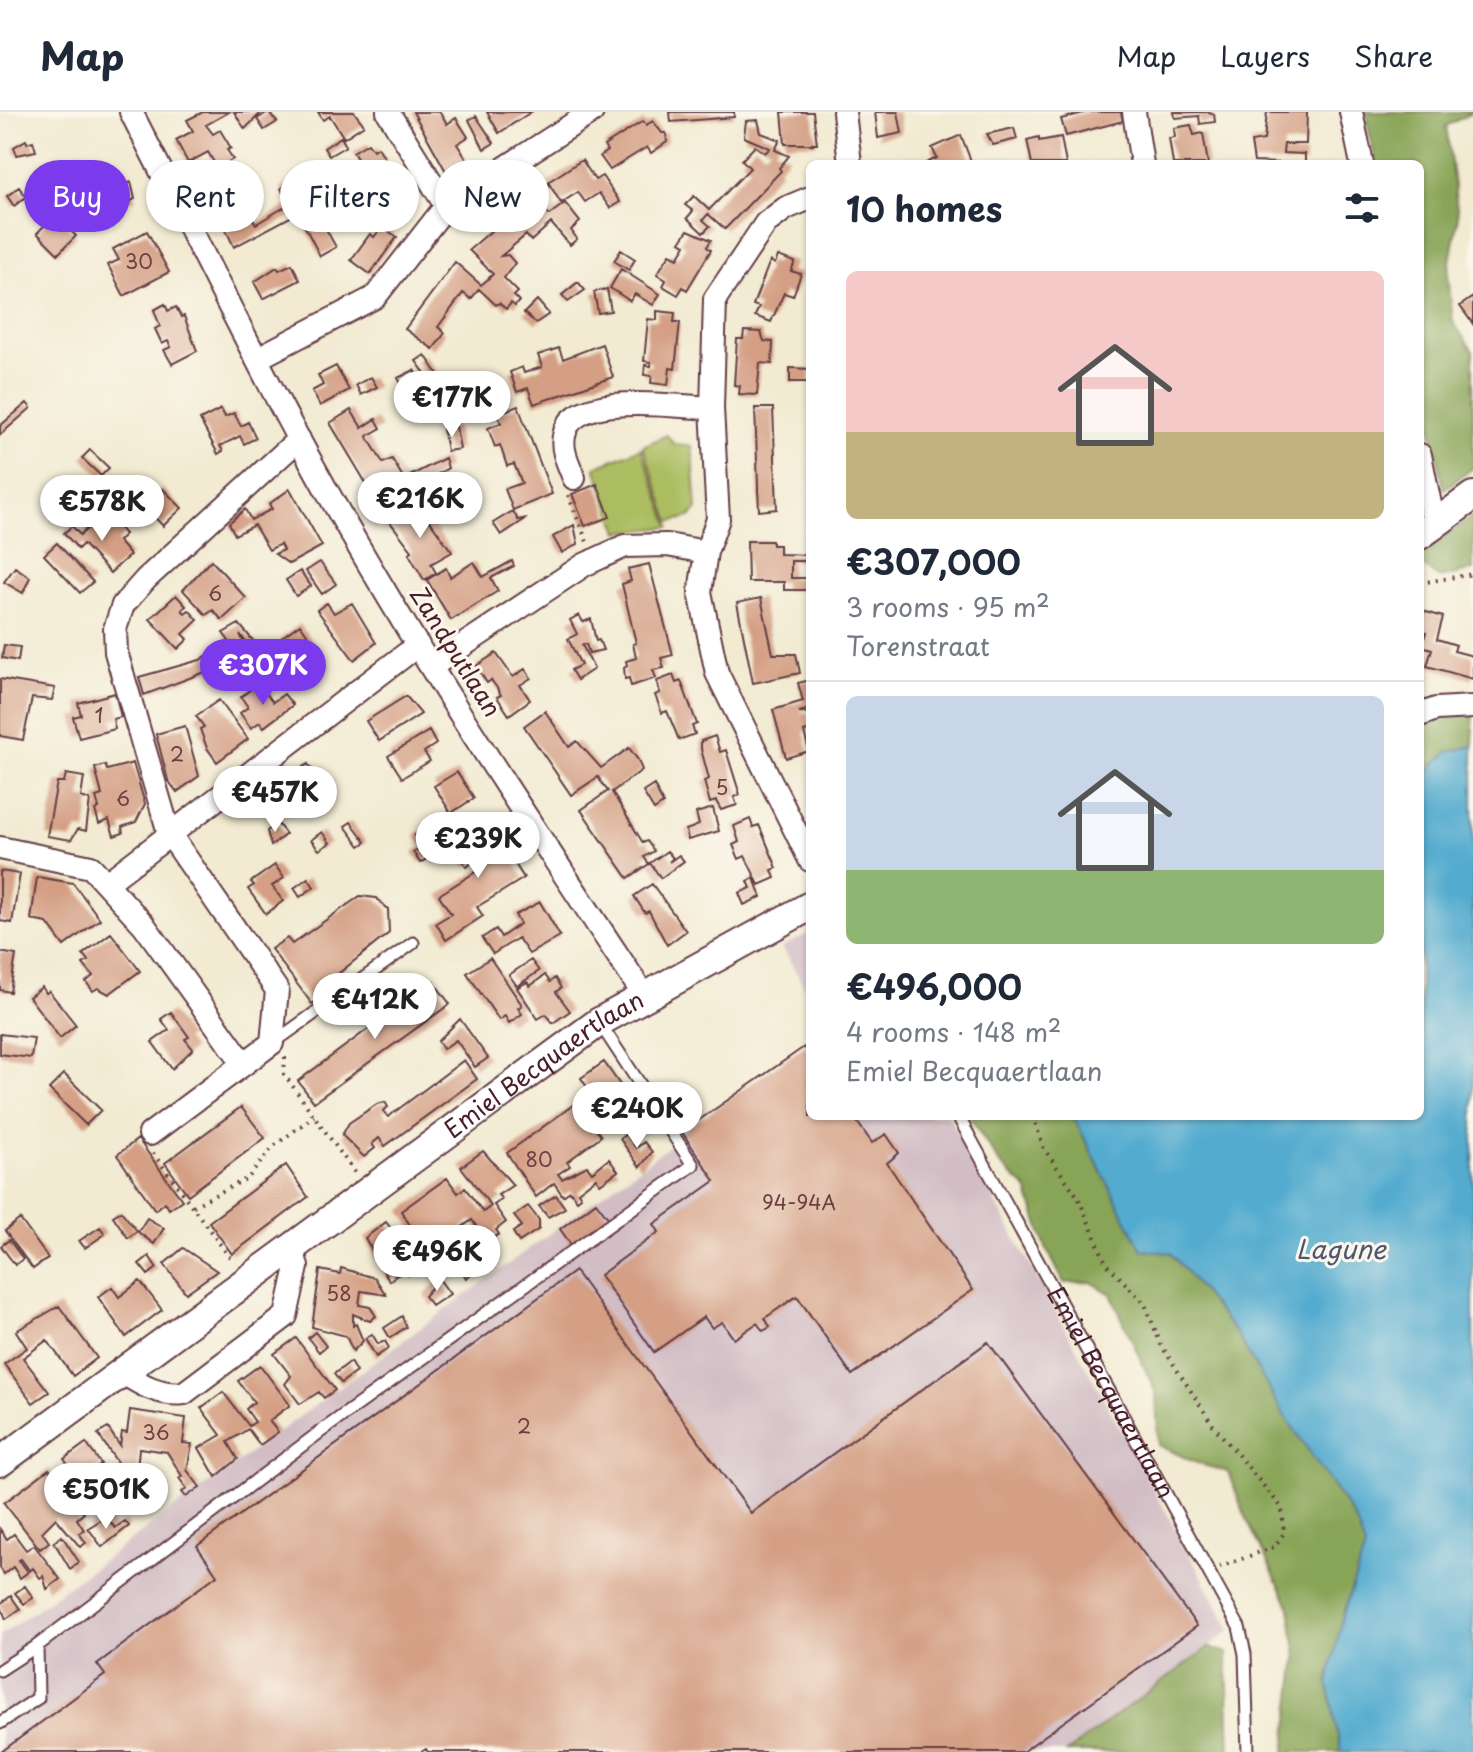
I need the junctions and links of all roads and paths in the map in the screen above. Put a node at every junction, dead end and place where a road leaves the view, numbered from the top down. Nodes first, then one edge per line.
1 (131, 112) edge
2 (388, 112) edge
3 (592, 112) edge
4 (844, 112) edge
5 (1134, 112) edge
6 (1351, 112) edge
7 (517, 160) edge
8 (850, 160) edge
9 (1141, 160) edge
10 (1361, 160) edge
11 (435, 188) edge
12 (806, 200) edge
13 (435, 220) edge
14 (258, 358) junction
15 (712, 408) junction
16 (299, 439) junction
17 (574, 478) joint
18 (1473, 496) edge
19 (1424, 498) edge
20 (1427, 530) edge
21 (706, 552) junction
22 (594, 559) junction
23 (1473, 574) edge
24 (1424, 582) edge
25 (418, 645) junction
26 (432, 666) junction
27 (1473, 707) edge
28 (1424, 714) edge
29 (169, 833) junction
30 (0, 848) edge
31 (806, 852) edge
32 (108, 882) junction
33 (806, 908) edge
34 (413, 943) dead end
35 (644, 995) junction
36 (599, 1022) junction
37 (272, 1043) junction
38 (244, 1064) junction
39 (314, 1116) junction
40 (960, 1120) edge
41 (1034, 1120) edge
42 (150, 1134) joint
43 (368, 1190) junction
44 (192, 1206) junction
45 (292, 1247) junction
46 (239, 1286) junction
47 (122, 1372) junction
48 (0, 1462) edge
49 (1208, 1570) junction
50 (37, 1646) junction
51 (0, 1670) edge
52 (0, 1723) edge
53 (1248, 1752) edge

1 - 14 street, Zandputlaan
2 - 11 street
3 - 7 street
4 - 8 street
5 - 9 street
6 - 10 street
12 - 15 street
13 - 14 street
14 - 16 street, Zandputlaan
15 - 17 street
15 - 21 street
16 - 25 street, Zandputlaan
16 - 29 street
17 - 22 path
18 - 20 street
19 - 20 street
21 - 22 street
21 - 31 street
22 - 26 street
23 - 24 path
25 - 26 street, Zandputlaan
25 - 29 street
26 - 35 street, Zandputlaan
27 - 28 street
29 - 32 street
29 - 37 street
30 - 32 street
32 - 38 street
33 - 35 street, Emiel Becquaertlaan
34 - 37 lane
35 - 36 street, Emiel Becquaertlaan
36 - 43 street, Emiel Becquaertlaan
36 - 50 lane
37 - 38 street
37 - 39 path
38 - 42 street
39 - 43 path
39 - 44 path
40 - 49 lane, Emiel Becquaertlaan
41 - 49 path
42 - 44 path
43 - 45 street, Emiel Becquaertlaan
44 - 46 path
45 - 46 street, Emiel Becquaertlaan
45 - 47 street
46 - 47 street, Emiel Becquaertlaan
47 - 48 street, Emiel Becquaertlaan
49 - 53 lane, Emiel Becquaertlaan
50 - 51 lane
50 - 52 lane

